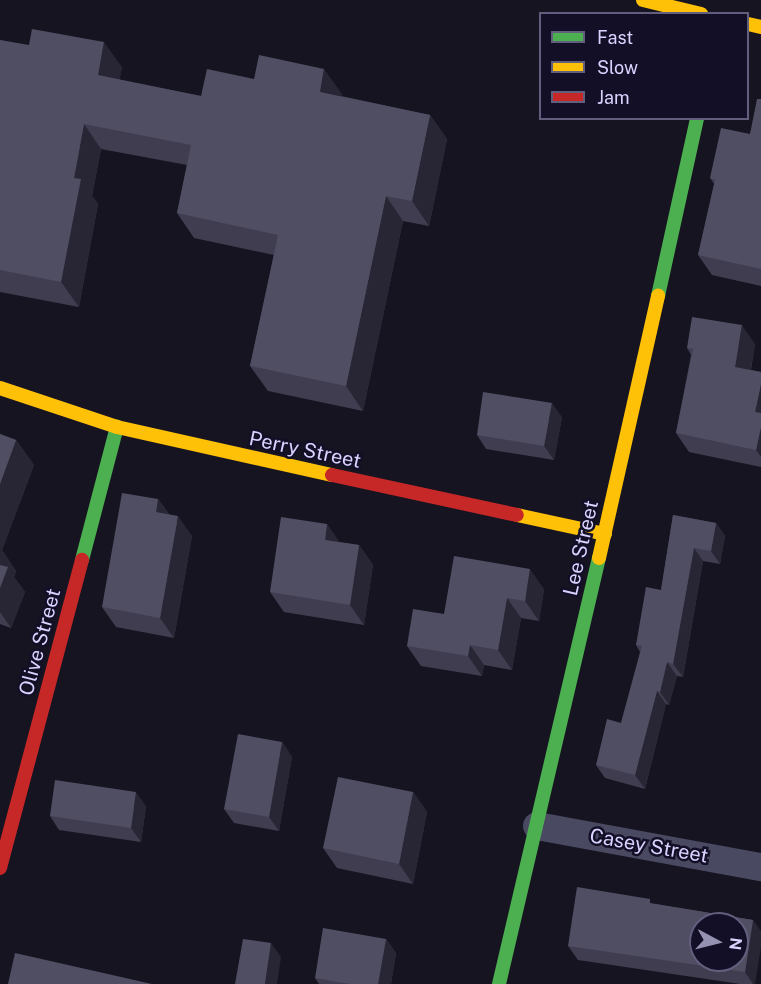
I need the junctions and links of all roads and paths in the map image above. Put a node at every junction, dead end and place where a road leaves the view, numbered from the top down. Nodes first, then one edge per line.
1 (643, 0) edge
2 (693, 12) edge
3 (697, 120) edge
4 (0, 388) edge
5 (117, 427) junction
6 (605, 534) junction
7 (537, 826) junction
8 (761, 867) edge
9 (0, 868) edge
10 (499, 984) edge

1 - 2 street
3 - 6 street, Lee Street
4 - 5 street, Perry Street
5 - 6 street, Perry Street
5 - 9 street, Olive Street
6 - 7 street, Lee Street
7 - 8 street, Casey Street
7 - 10 street, Lee Street

